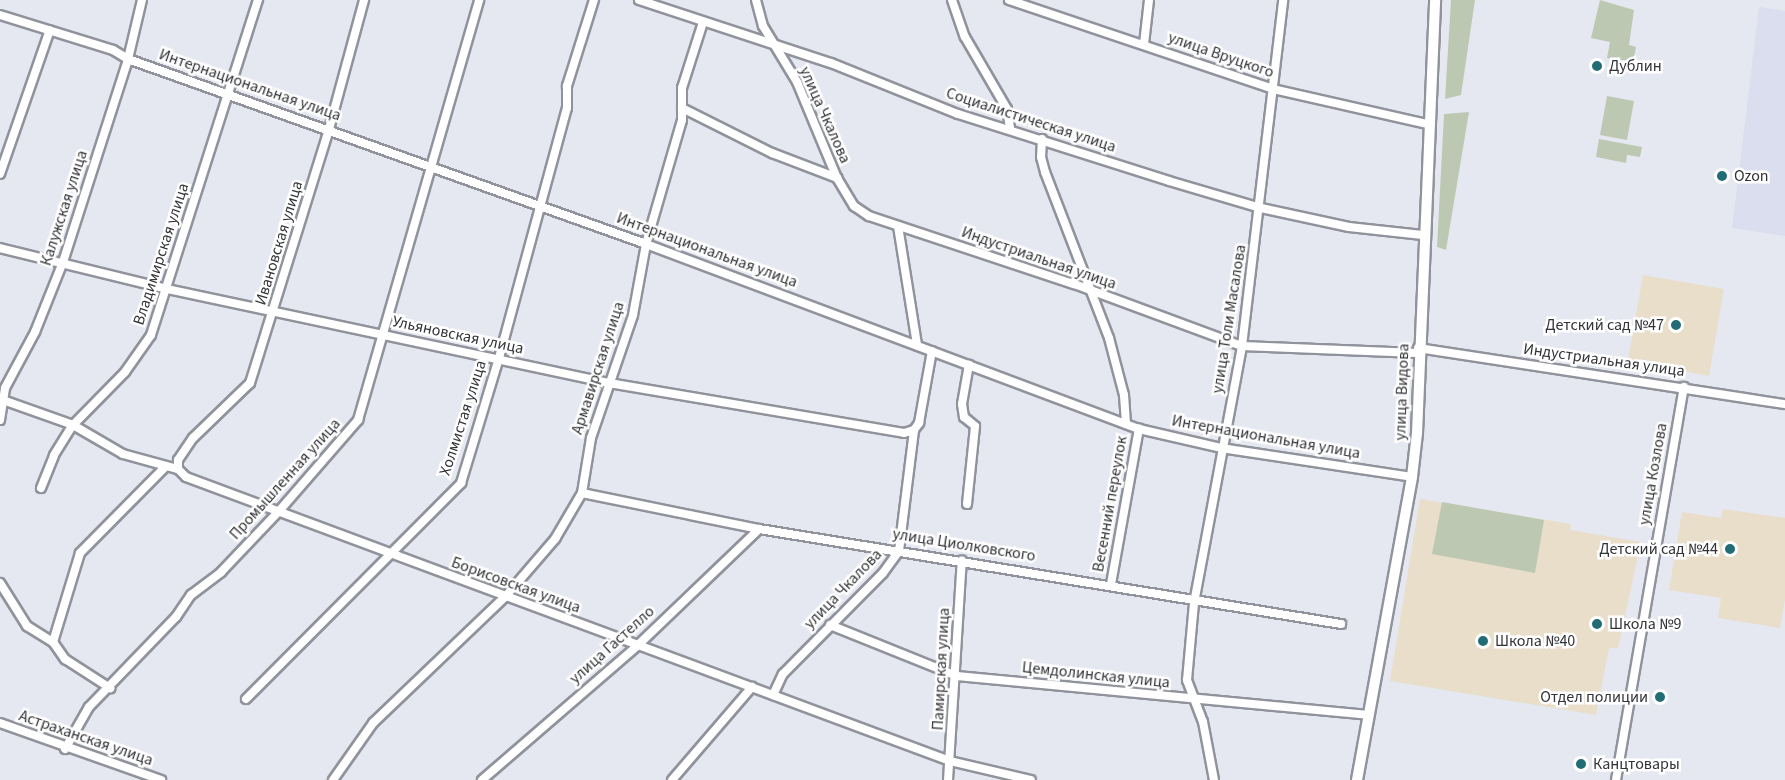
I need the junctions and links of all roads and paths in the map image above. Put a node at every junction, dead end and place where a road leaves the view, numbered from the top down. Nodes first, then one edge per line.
1 (142, 0) edge
2 (258, 0) edge
3 (364, 0) edge
4 (479, 0) edge
5 (594, 0) edge
6 (639, 0) edge
7 (756, 0) edge
8 (952, 0) edge
9 (1009, 0) edge
10 (1149, 0) edge
11 (1283, 0) edge
12 (1435, 0) edge
13 (1027, 3) edge
14 (0, 15) edge
15 (703, 22) junction
16 (50, 30) junction
17 (1144, 44) junction
18 (774, 46) junction
19 (128, 59) junction
20 (1273, 89) junction
21 (229, 94) junction
22 (682, 108) junction
23 (1427, 124) junction
24 (329, 129) junction
25 (1010, 129) junction
26 (1042, 139) junction
27 (432, 167) junction
28 (0, 174) edge
29 (837, 178) junction
30 (539, 204) junction
31 (1261, 208) junction
32 (898, 226) junction
33 (1423, 236) junction
34 (646, 244) junction
35 (0, 248) edge
36 (63, 262) junction
37 (167, 289) junction
38 (1090, 290) junction
39 (274, 312) junction
40 (384, 335) junction
41 (917, 345) junction
42 (1242, 346) junction
43 (1418, 350) junction
44 (932, 351) junction
45 (499, 357) junction
46 (969, 365) junction
47 (609, 383) junction
48 (1684, 387) junction
49 (1, 400) edge
50 (1785, 404) edge
51 (0, 420) edge
52 (1126, 424) junction
53 (73, 425) junction
54 (1139, 429) junction
55 (914, 430) junction
56 (1221, 448) junction
57 (164, 468) junction
58 (178, 469) junction
59 (1413, 477) junction
60 (40, 488) dead end
61 (582, 493) junction
62 (967, 504) dead end
63 (279, 512) junction
64 (759, 529) junction
65 (899, 550) junction
66 (387, 553) junction
67 (962, 560) junction
68 (0, 583) edge
69 (1111, 584) junction
70 (505, 597) junction
71 (1194, 603) junction
72 (1341, 624) dead end
73 (830, 625) junction
74 (53, 642) junction
75 (637, 646) junction
76 (957, 676) junction
77 (752, 687) junction
78 (110, 688) junction
79 (773, 695) junction
80 (246, 699) dead end
81 (1193, 701) junction
82 (1368, 715) junction
83 (0, 723) edge
84 (65, 749) junction
85 (950, 761) junction
86 (161, 780) edge
87 (333, 780) edge
88 (482, 780) edge
89 (672, 780) edge
90 (948, 780) edge
91 (1031, 780) edge
92 (1214, 780) edge
93 (1357, 780) edge
94 (1616, 780) edge

1 - 19 street, Калужская улица
2 - 21 street, Владимирская улица
3 - 24 street, Ивановская улица
4 - 27 street, Промышленная улица
5 - 30 street, Холмистая улица
6 - 15 street, Социалистическая улица
7 - 18 street, улица Чкалова
8 - 25 street
9 - 13 street, улица Вруцкого
10 - 17 street
11 - 20 street, улица Толи Масалова
12 - 23 street, улица Видова
13 - 17 street, улица Вруцкого
14 - 16 street, Интернациональная улица
15 - 18 street, Социалистическая улица
15 - 22 street, Армавирская улица
16 - 19 street, Интернациональная улица
16 - 28 street
17 - 20 street, улица Вруцкого
18 - 25 street, Социалистическая улица
18 - 29 street, улица Чкалова
19 - 21 street, Интернациональная улица
19 - 36 street, Калужская улица
20 - 23 street, улица Вруцкого
20 - 31 street, улица Толи Масалова
21 - 24 street, Интернациональная улица
21 - 37 street, Владимирская улица
22 - 29 street
22 - 34 street, Армавирская улица
23 - 33 street, улица Видова
24 - 27 street, Интернациональная улица
24 - 39 street, Ивановская улица
25 - 26 street, Социалистическая улица
26 - 31 street, Социалистическая улица
26 - 38 street
27 - 30 street, Интернациональная улица
27 - 40 street, Промышленная улица
29 - 32 street, Индустриальная улица
30 - 34 street, Интернациональная улица
30 - 45 street, Холмистая улица
31 - 33 street, Социалистическая улица
31 - 42 street, улица Толи Масалова
32 - 38 street, Индустриальная улица
32 - 41 street
33 - 43 street, улица Видова
34 - 41 street, Интернациональная улица
34 - 47 street, Армавирская улица
35 - 36 street, Ульяновская улица
36 - 37 street, Ульяновская улица
36 - 49 street, Калужская улица
37 - 39 street, Ульяновская улица
37 - 53 street, Владимирская улица
38 - 42 street, Индустриальная улица
38 - 52 street
39 - 40 street, Ульяновская улица
39 - 58 street, Ивановская улица
40 - 45 street, Ульяновская улица
40 - 63 street, Промышленная улица
41 - 44 street, Интернациональная улица
42 - 43 street, Индустриальная улица
42 - 56 street, улица Толи Масалова
43 - 48 street, Индустриальная улица
43 - 59 street, улица Видова
44 - 46 street, Интернациональная улица
44 - 55 street, улица Чкалова
45 - 47 street, Ульяновская улица
45 - 66 street, Холмистая улица
46 - 52 street, Интернациональная улица
46 - 62 street
47 - 55 street, Ульяновская улица
47 - 61 street, Армавирская улица
48 - 50 street, Индустриальная улица
48 - 94 street, улица Козлова
49 - 51 street, Калужская улица
49 - 53 street, Борисовская улица
52 - 54 street, Интернациональная улица
53 - 57 street, Борисовская улица
53 - 60 street, Владимирская улица
54 - 56 street, Интернациональная улица
54 - 69 street, Весенний переулок
55 - 65 street, улица Чкалова
56 - 59 street, Интернациональная улица
56 - 71 street, улица Толи Масалова
57 - 58 street, Борисовская улица
57 - 74 street
58 - 63 street, Борисовская улица
59 - 82 street, улица Видова
61 - 64 street, улица Циолковского
61 - 70 street, Армавирская улица
63 - 66 street, Борисовская улица
63 - 78 street, Промышленная улица
64 - 65 street, улица Циолковского
64 - 75 street, улица Гастелло
65 - 67 street, улица Циолковского
65 - 73 street, улица Чкалова
66 - 70 street, Борисовская улица
66 - 80 street, Холмистая улица
67 - 69 street, улица Циолковского
67 - 76 street, Памирская улица
68 - 74 street
69 - 71 street, улица Циолковского
70 - 75 street, Борисовская улица
70 - 87 street, Армавирская улица
71 - 72 street, улица Циолковского
71 - 81 street, улица Толи Масалова
73 - 76 street, Цемдолинская улица
73 - 79 street, улица Чкалова
74 - 78 street
75 - 77 street, Борисовская улица
75 - 88 street, улица Гастелло
76 - 81 street, Цемдолинская улица
76 - 85 street, Памирская улица
77 - 79 street, Борисовская улица
77 - 89 street
78 - 84 street, Промышленная улица
79 - 85 street, Борисовская улица
81 - 82 street, Цемдолинская улица
81 - 92 street, улица Толи Масалова
82 - 93 street, улица Видова
83 - 84 street, Астраханская улица
84 - 86 street, Астраханская улица
85 - 90 street, Памирская улица
85 - 91 street, Борисовская улица

